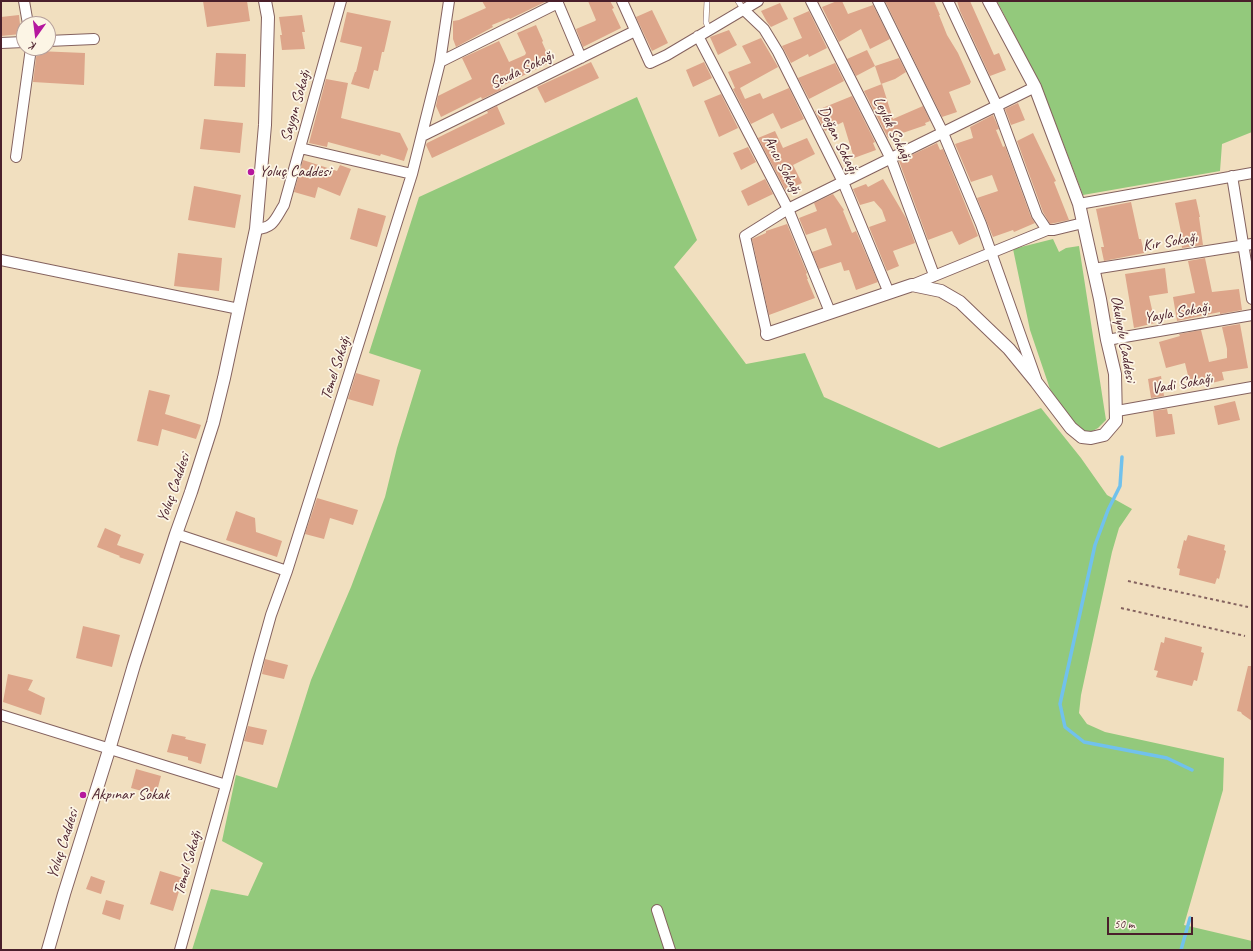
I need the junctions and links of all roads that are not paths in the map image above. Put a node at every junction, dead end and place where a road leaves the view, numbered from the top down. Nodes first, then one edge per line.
1 (24, 1) edge
2 (265, 1) edge
3 (341, 1) edge
4 (450, 1) edge
5 (622, 1) edge
6 (707, 1) edge
7 (738, 1) edge
8 (758, 1) edge
9 (811, 1) edge
10 (878, 1) edge
11 (948, 1) edge
12 (989, 1) edge
13 (558, 2) edge
14 (744, 10) junction
15 (27, 16) edge
16 (709, 30) junction
17 (635, 31) junction
18 (698, 36) junction
19 (94, 39) dead end
20 (56, 41) edge
21 (16, 42) edge
22 (1, 43) edge
23 (30, 56) edge
24 (582, 58) junction
25 (440, 62) junction
26 (1035, 87) junction
27 (997, 106) junction
28 (943, 133) junction
29 (422, 136) junction
30 (300, 148) junction
31 (16, 157) dead end
32 (891, 158) junction
33 (1252, 173) edge
34 (412, 174) junction
35 (1232, 176) junction
36 (843, 182) junction
37 (1079, 204) junction
38 (788, 209) junction
39 (1083, 223) junction
40 (256, 229) junction
41 (1047, 230) junction
42 (1248, 245) edge
43 (991, 254) junction
44 (1, 260) edge
45 (1093, 269) junction
46 (934, 275) junction
47 (912, 285) junction
48 (889, 293) junction
49 (1252, 299) edge
50 (239, 310) junction
51 (830, 312) junction
52 (1252, 315) edge
53 (767, 334) joint
54 (1107, 340) junction
55 (1036, 382) junction
56 (1252, 387) edge
57 (1117, 411) junction
58 (176, 534) junction
59 (286, 571) junction
60 (1, 715) edge
61 (109, 750) junction
62 (226, 785) junction
63 (657, 910) dead end
64 (48, 950) edge
65 (180, 950) edge
66 (670, 950) edge

1 - 15 street
2 - 40 street, Yoluç Caddesi
3 - 30 street, Saygın Sokağı
4 - 25 street, Temel Sokağı
5 - 17 street
6 - 16 lane
7 - 14 lane
8 - 14 street
9 - 32 street, Leylek Sokağı
10 - 28 street
11 - 27 street
12 - 26 street, Okulyolu Caddesi
13 - 24 street
13 - 25 street
14 - 16 street
14 - 36 street, Doğan Sokağı
16 - 18 street
17 - 18 street
17 - 24 street, Sevda Sokağı
18 - 38 street, Arıcı Sokağı
19 - 20 street
21 - 22 street
23 - 31 street
24 - 29 street, Sevda Sokağı
25 - 29 street, Temel Sokağı
26 - 27 street
26 - 37 street, Okulyolu Caddesi
27 - 28 street
27 - 41 street
28 - 32 street
28 - 43 street
29 - 34 street, Temel Sokağı
30 - 34 street
30 - 40 street, Saygın Sokağı
32 - 36 street
32 - 46 street, Leylek Sokağı
33 - 35 street
34 - 59 street, Temel Sokağı
35 - 37 street
35 - 42 street
36 - 38 street
36 - 48 street, Doğan Sokağı
37 - 39 street, Okulyolu Caddesi
38 - 51 street, Arıcı Sokağı
38 - 53 street
39 - 41 street
39 - 45 street, Okulyolu Caddesi
40 - 50 street, Yoluç Caddesi
41 - 43 street
42 - 45 street, Kır Sokağı
42 - 49 street
43 - 46 street
43 - 55 street
44 - 50 street
45 - 54 street, Okulyolu Caddesi
46 - 47 street
47 - 48 street
47 - 55 street, Okulyolu Caddesi
48 - 51 street
50 - 58 street, Yoluç Caddesi
51 - 53 street
52 - 54 street, Yayla Sokağı
54 - 57 street, Okulyolu Caddesi
55 - 57 street, Okulyolu Caddesi
56 - 57 street, Vadi Sokağı
58 - 59 street
58 - 61 street, Yoluç Caddesi
59 - 62 street, Temel Sokağı
60 - 61 street
61 - 62 street
61 - 64 street, Yoluç Caddesi
62 - 65 street, Temel Sokağı
63 - 66 street

